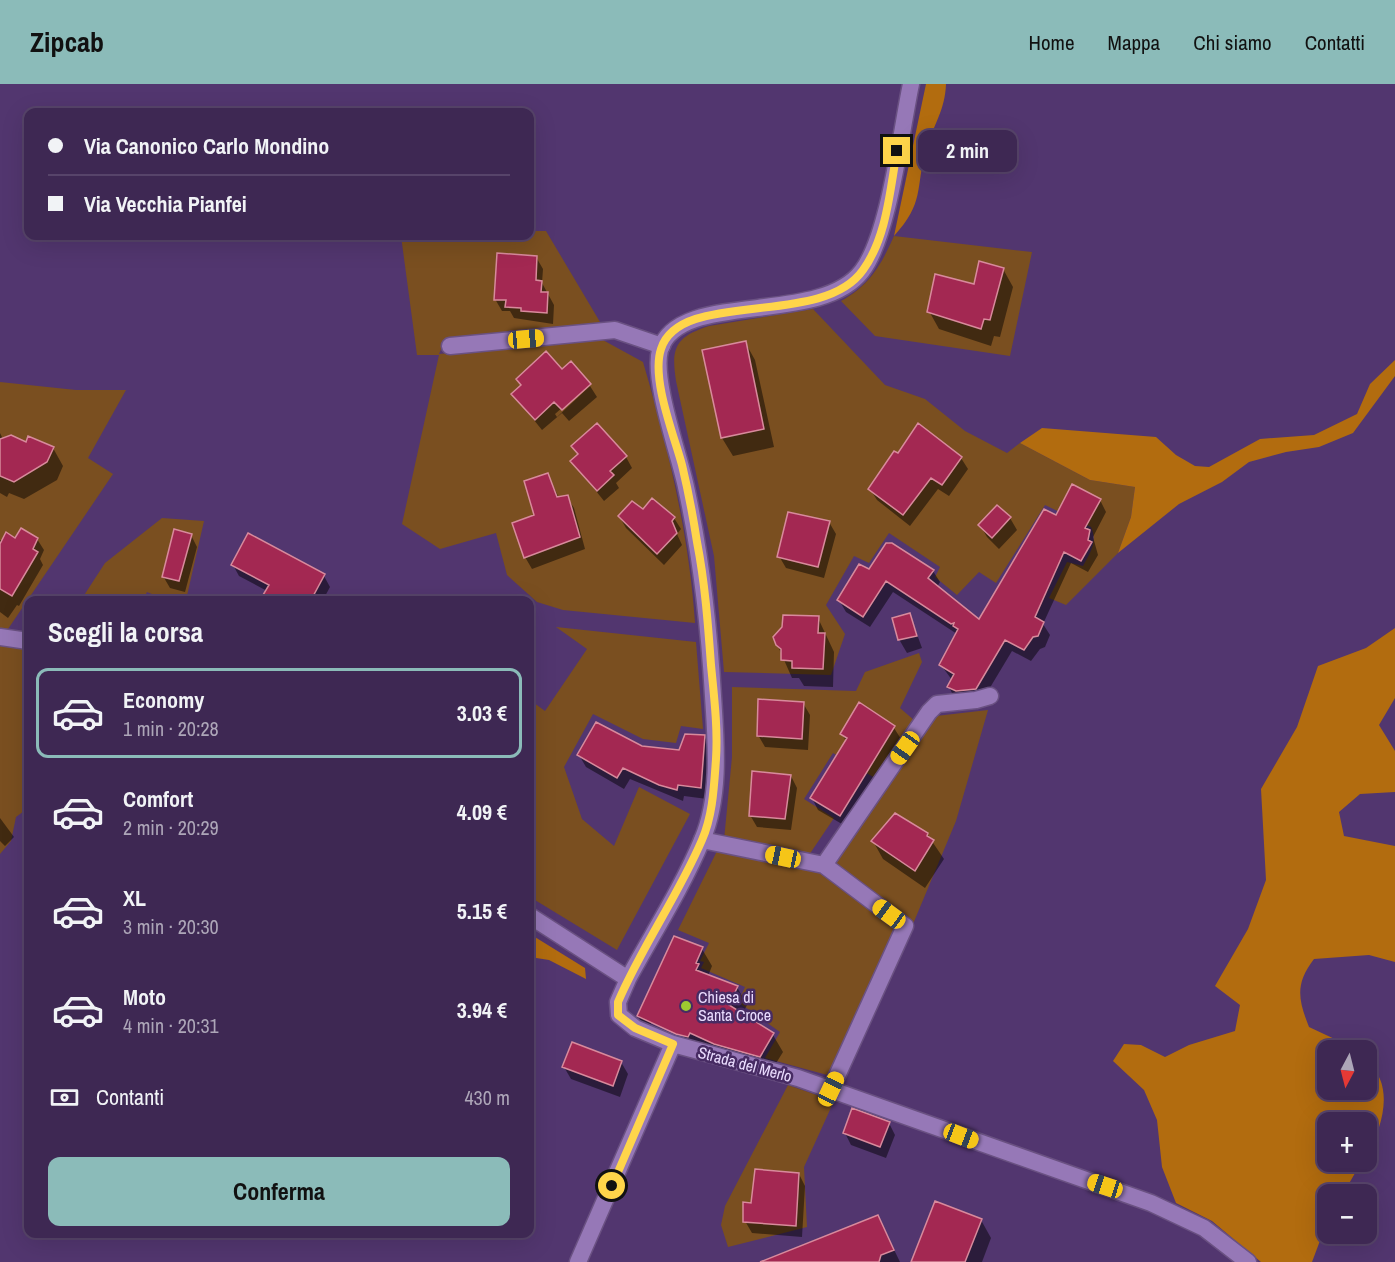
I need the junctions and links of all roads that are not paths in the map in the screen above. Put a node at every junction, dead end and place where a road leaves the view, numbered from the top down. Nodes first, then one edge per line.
1 (911, 84) edge
2 (450, 346) dead end
3 (662, 346) junction
4 (0, 637) edge
5 (24, 640) edge
6 (990, 696) dead end
7 (702, 840) junction
8 (824, 865) junction
9 (534, 919) edge
10 (628, 979) junction
11 (673, 1044) junction
12 (831, 1089) junction
13 (578, 1262) edge
14 (1248, 1262) edge

1 - 3 street
2 - 3 street
3 - 7 street
4 - 5 street
6 - 8 street
7 - 8 street
7 - 10 street
8 - 12 street
9 - 10 street
10 - 11 street, Strada del Merlo
11 - 12 street, Strada del Merlo
11 - 13 street
12 - 14 street, Strada del Merlo

